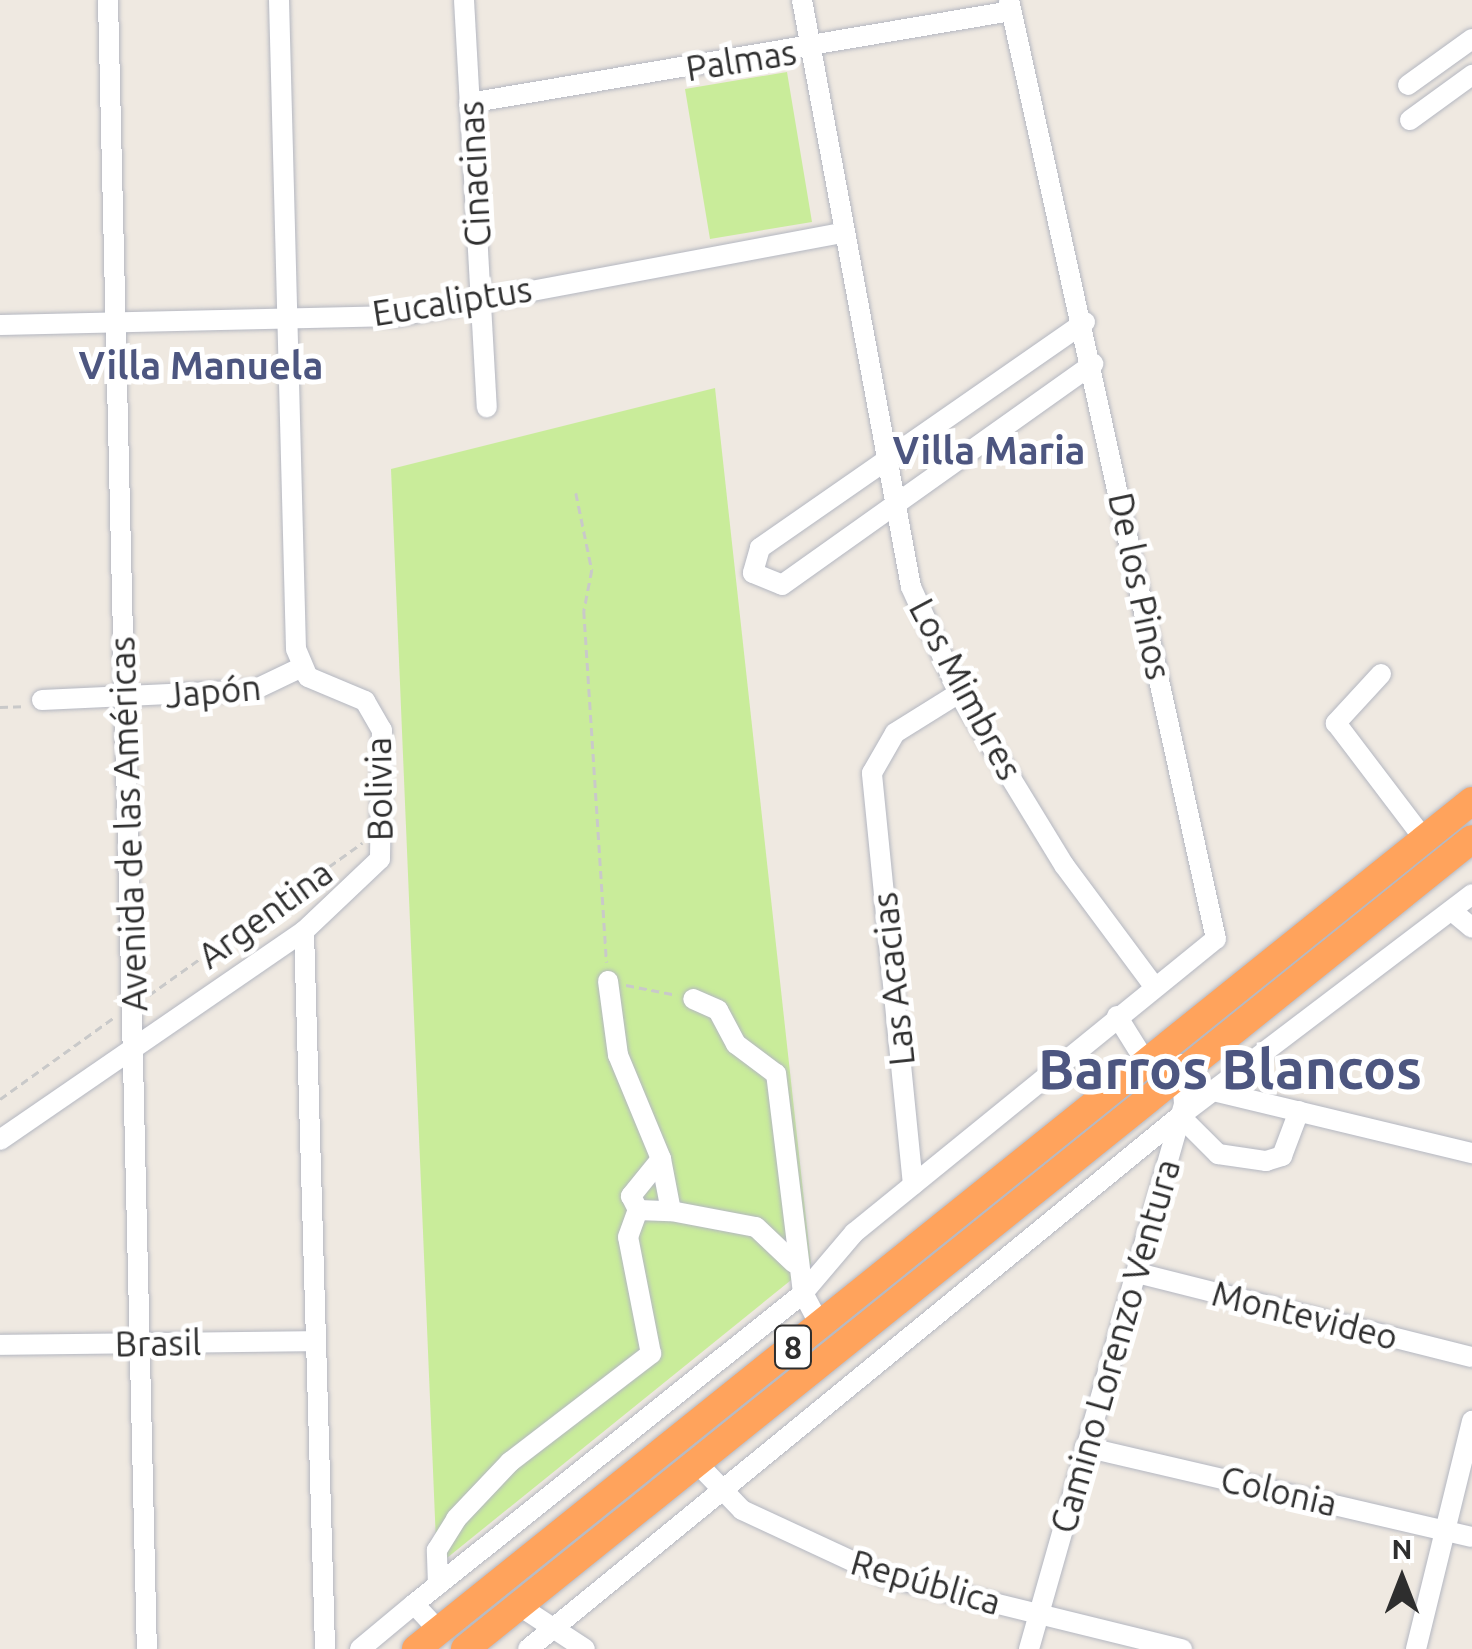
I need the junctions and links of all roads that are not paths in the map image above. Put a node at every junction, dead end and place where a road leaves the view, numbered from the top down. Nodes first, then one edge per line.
1 (108, 0) edge
2 (279, 0) edge
3 (464, 0) edge
4 (802, 0) edge
5 (1010, 6) edge
6 (1472, 38) edge
7 (810, 48) junction
8 (1472, 75) edge
9 (1408, 85) dead end
10 (469, 103) junction
11 (1410, 120) dead end
12 (840, 233) junction
13 (481, 298) junction
14 (290, 318) junction
15 (1085, 322) junction
16 (117, 324) junction
17 (0, 325) edge
18 (1093, 364) junction
19 (488, 407) dead end
20 (883, 458) junction
21 (891, 502) junction
22 (300, 668) junction
23 (1382, 674) dead end
24 (959, 693) junction
25 (123, 698) junction
26 (42, 700) road end
27 (1472, 802) edge
28 (1472, 839) edge
29 (1424, 840) junction
30 (1472, 894) edge
31 (1452, 911) junction
32 (1472, 928) edge
33 (304, 932) junction
34 (608, 981) road end
35 (1154, 986) junction
36 (693, 999) road end
37 (1116, 1016) junction
38 (1170, 1045) junction
39 (134, 1048) junction
40 (1147, 1064) junction
41 (1184, 1077) junction
42 (1215, 1091) junction
43 (1299, 1112) junction
44 (1180, 1116) junction
45 (0, 1140) edge
46 (1472, 1153) edge
47 (661, 1158) junction
48 (1068, 1166) junction
49 (913, 1185) junction
50 (1088, 1194) junction
51 (638, 1210) junction
52 (671, 1211) junction
53 (970, 1244) junction
54 (794, 1263) junction
55 (992, 1271) junction
56 (1137, 1273) junction
57 (802, 1293) junction
58 (820, 1325) junction
59 (316, 1341) junction
60 (139, 1344) junction
61 (0, 1345) edge
62 (1472, 1357) edge
63 (1472, 1421) edge
64 (1085, 1447) junction
65 (696, 1462) junction
66 (724, 1494) junction
67 (1446, 1530) junction
68 (1472, 1536) edge
69 (438, 1585) junction
70 (414, 1604) junction
71 (518, 1605) junction
72 (1039, 1614) junction
73 (439, 1631) junction
74 (548, 1633) junction
75 (147, 1649) edge
76 (325, 1649) edge
77 (360, 1649) edge
78 (416, 1649) edge
79 (465, 1649) edge
80 (528, 1649) edge
81 (584, 1649) edge
82 (1029, 1649) edge
83 (1182, 1649) edge
84 (1416, 1649) edge

1 - 16 street, Avenida de las Américas
2 - 14 street
3 - 10 street, Cinacinas
4 - 7 street, Los Mimbres
5 - 7 street, Palmas
5 - 15 street, De los Pinos
6 - 9 street
7 - 10 street, Palmas
7 - 12 street, Los Mimbres
8 - 11 street
10 - 13 street, Cinacinas
12 - 13 street, Eucaliptus
12 - 20 street, Los Mimbres
13 - 14 street, Eucaliptus
13 - 19 street, Cinacinas
14 - 16 street, Eucaliptus
14 - 22 street
15 - 18 street, De los Pinos
15 - 20 street
16 - 17 street, Eucaliptus
16 - 25 street, Avenida de las Américas
18 - 21 street
18 - 35 street, De los Pinos
20 - 21 street, Los Mimbres
20 - 21 street
21 - 24 street, Los Mimbres
22 - 25 street, Japón
22 - 33 street, Bolivia
23 - 29 street
24 - 35 street, Los Mimbres
24 - 49 street, Las Acacias
25 - 26 street, Japón
25 - 39 street, Avenida de las Américas
27 - 29 highway, 8
28 - 41 highway, 8
29 - 38 highway, 8
30 - 31 street
31 - 32 street
31 - 42 street
33 - 39 street, Argentina
33 - 59 street
34 - 47 street
35 - 37 street
36 - 54 street
37 - 40 street
37 - 49 street
38 - 40 highway, 8
38 - 41 street
39 - 45 street, Argentina
39 - 60 street, Avenida de las Américas
40 - 58 highway, 8
41 - 42 street
41 - 44 street, Camino Lorenzo Ventura
41 - 48 highway, 8
42 - 43 street
42 - 44 street
43 - 44 street
43 - 46 street
44 - 50 street
44 - 56 street, Camino Lorenzo Ventura
47 - 51 street
47 - 52 street
48 - 50 street
48 - 53 highway, 8
49 - 57 street
50 - 55 street
51 - 52 street
51 - 69 street
52 - 54 street
53 - 55 street
53 - 65 highway, 8
54 - 57 street
55 - 66 street
56 - 62 street, Montevideo
56 - 64 street, Camino Lorenzo Ventura
57 - 58 street
57 - 69 street
58 - 73 highway, 8
59 - 60 street, Brasil
59 - 76 street
60 - 61 street, Brasil
60 - 75 street, Avenida de las Américas
63 - 67 street
64 - 67 street, Colonia
64 - 72 street, Camino Lorenzo Ventura
65 - 66 street, República
65 - 71 highway, 8
66 - 72 street, República
66 - 74 street
67 - 68 street, Colonia
67 - 84 street
69 - 70 street
70 - 73 street
70 - 77 street
71 - 74 street
71 - 79 highway, 8
72 - 82 street, Camino Lorenzo Ventura
72 - 83 street, República
73 - 78 highway, 8
74 - 80 street
74 - 81 street

